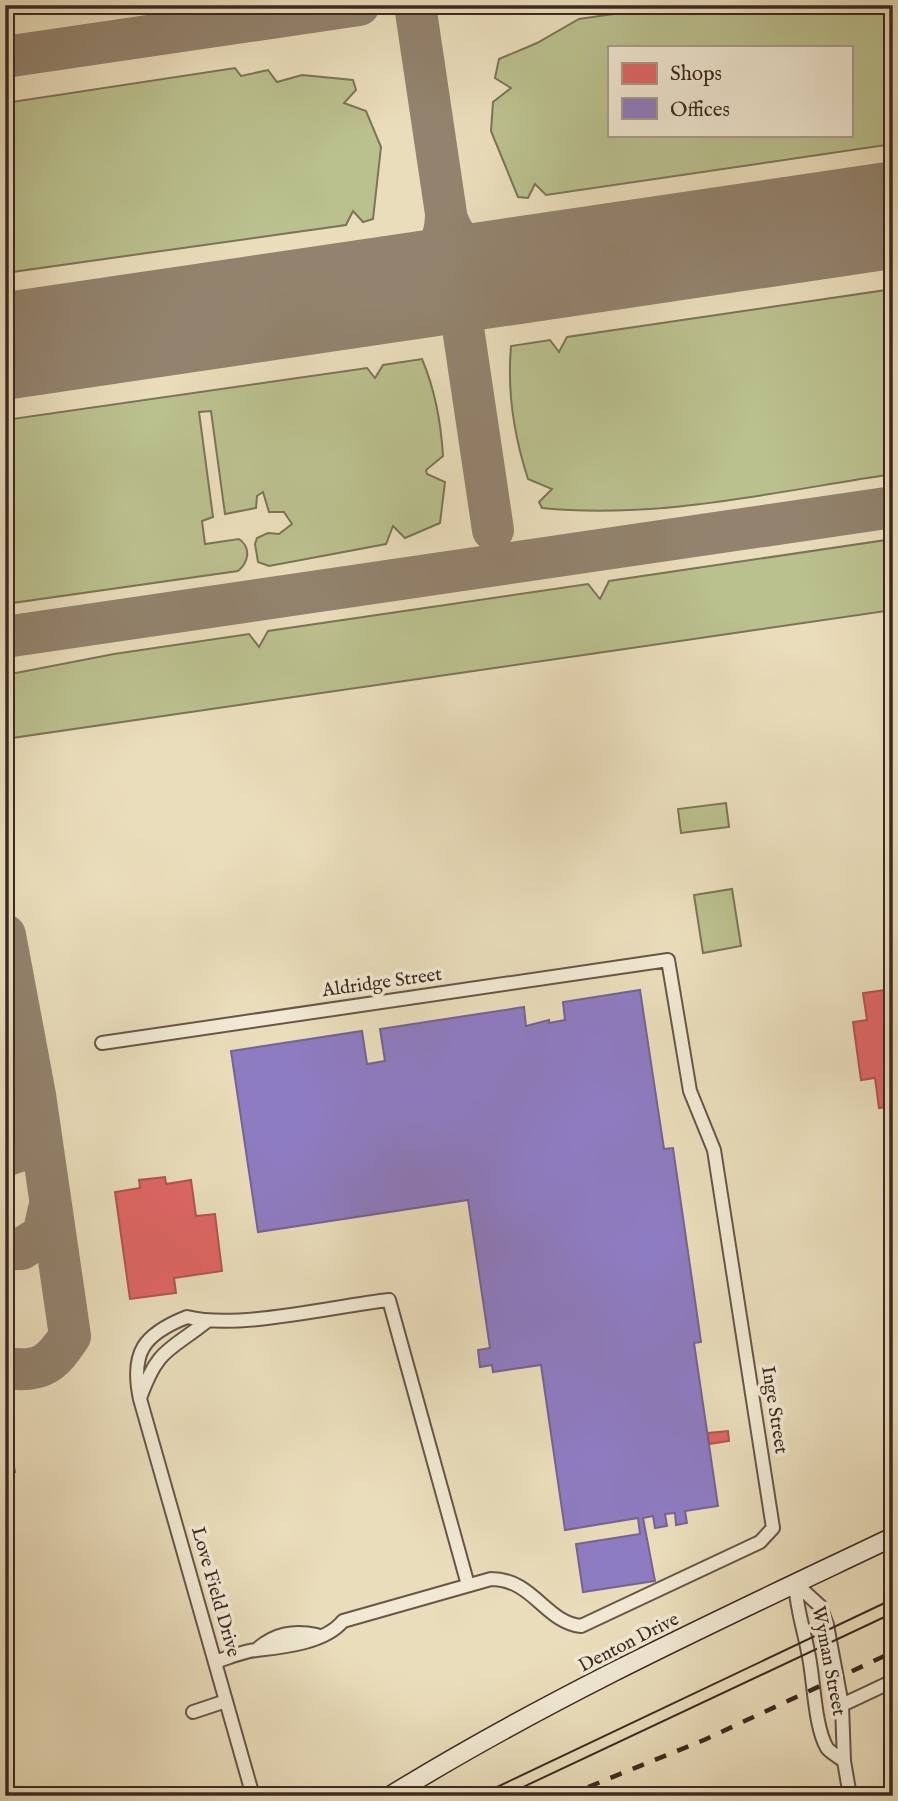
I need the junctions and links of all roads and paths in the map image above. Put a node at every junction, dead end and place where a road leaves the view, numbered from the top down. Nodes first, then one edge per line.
1 (668, 960) joint
2 (102, 1044) dead end
3 (206, 1322) junction
4 (140, 1399) junction
5 (893, 1537) edge
6 (795, 1583) junction
7 (468, 1584) junction
8 (215, 1662) junction
9 (893, 1681) edge
10 (226, 1701) junction
11 (842, 1705) junction
12 (194, 1712) dead end
13 (844, 1761) junction
14 (253, 1796) edge
15 (390, 1796) edge
16 (850, 1796) edge

1 - 2 street, Aldridge Street
1 - 7 street, Inge Street
3 - 4 street
3 - 4 street
3 - 7 street
4 - 8 street, Love Field Drive
5 - 6 main road, Denton Drive
6 - 11 street, Wyman Street
6 - 13 street, Wyman Street
6 - 15 main road, Denton Drive
7 - 8 street, Inge Street
8 - 10 street, Love Field Drive
9 - 11 street
10 - 12 street
10 - 14 street, Love Field Drive
11 - 13 street, Wyman Street
13 - 16 street, Wyman Street

